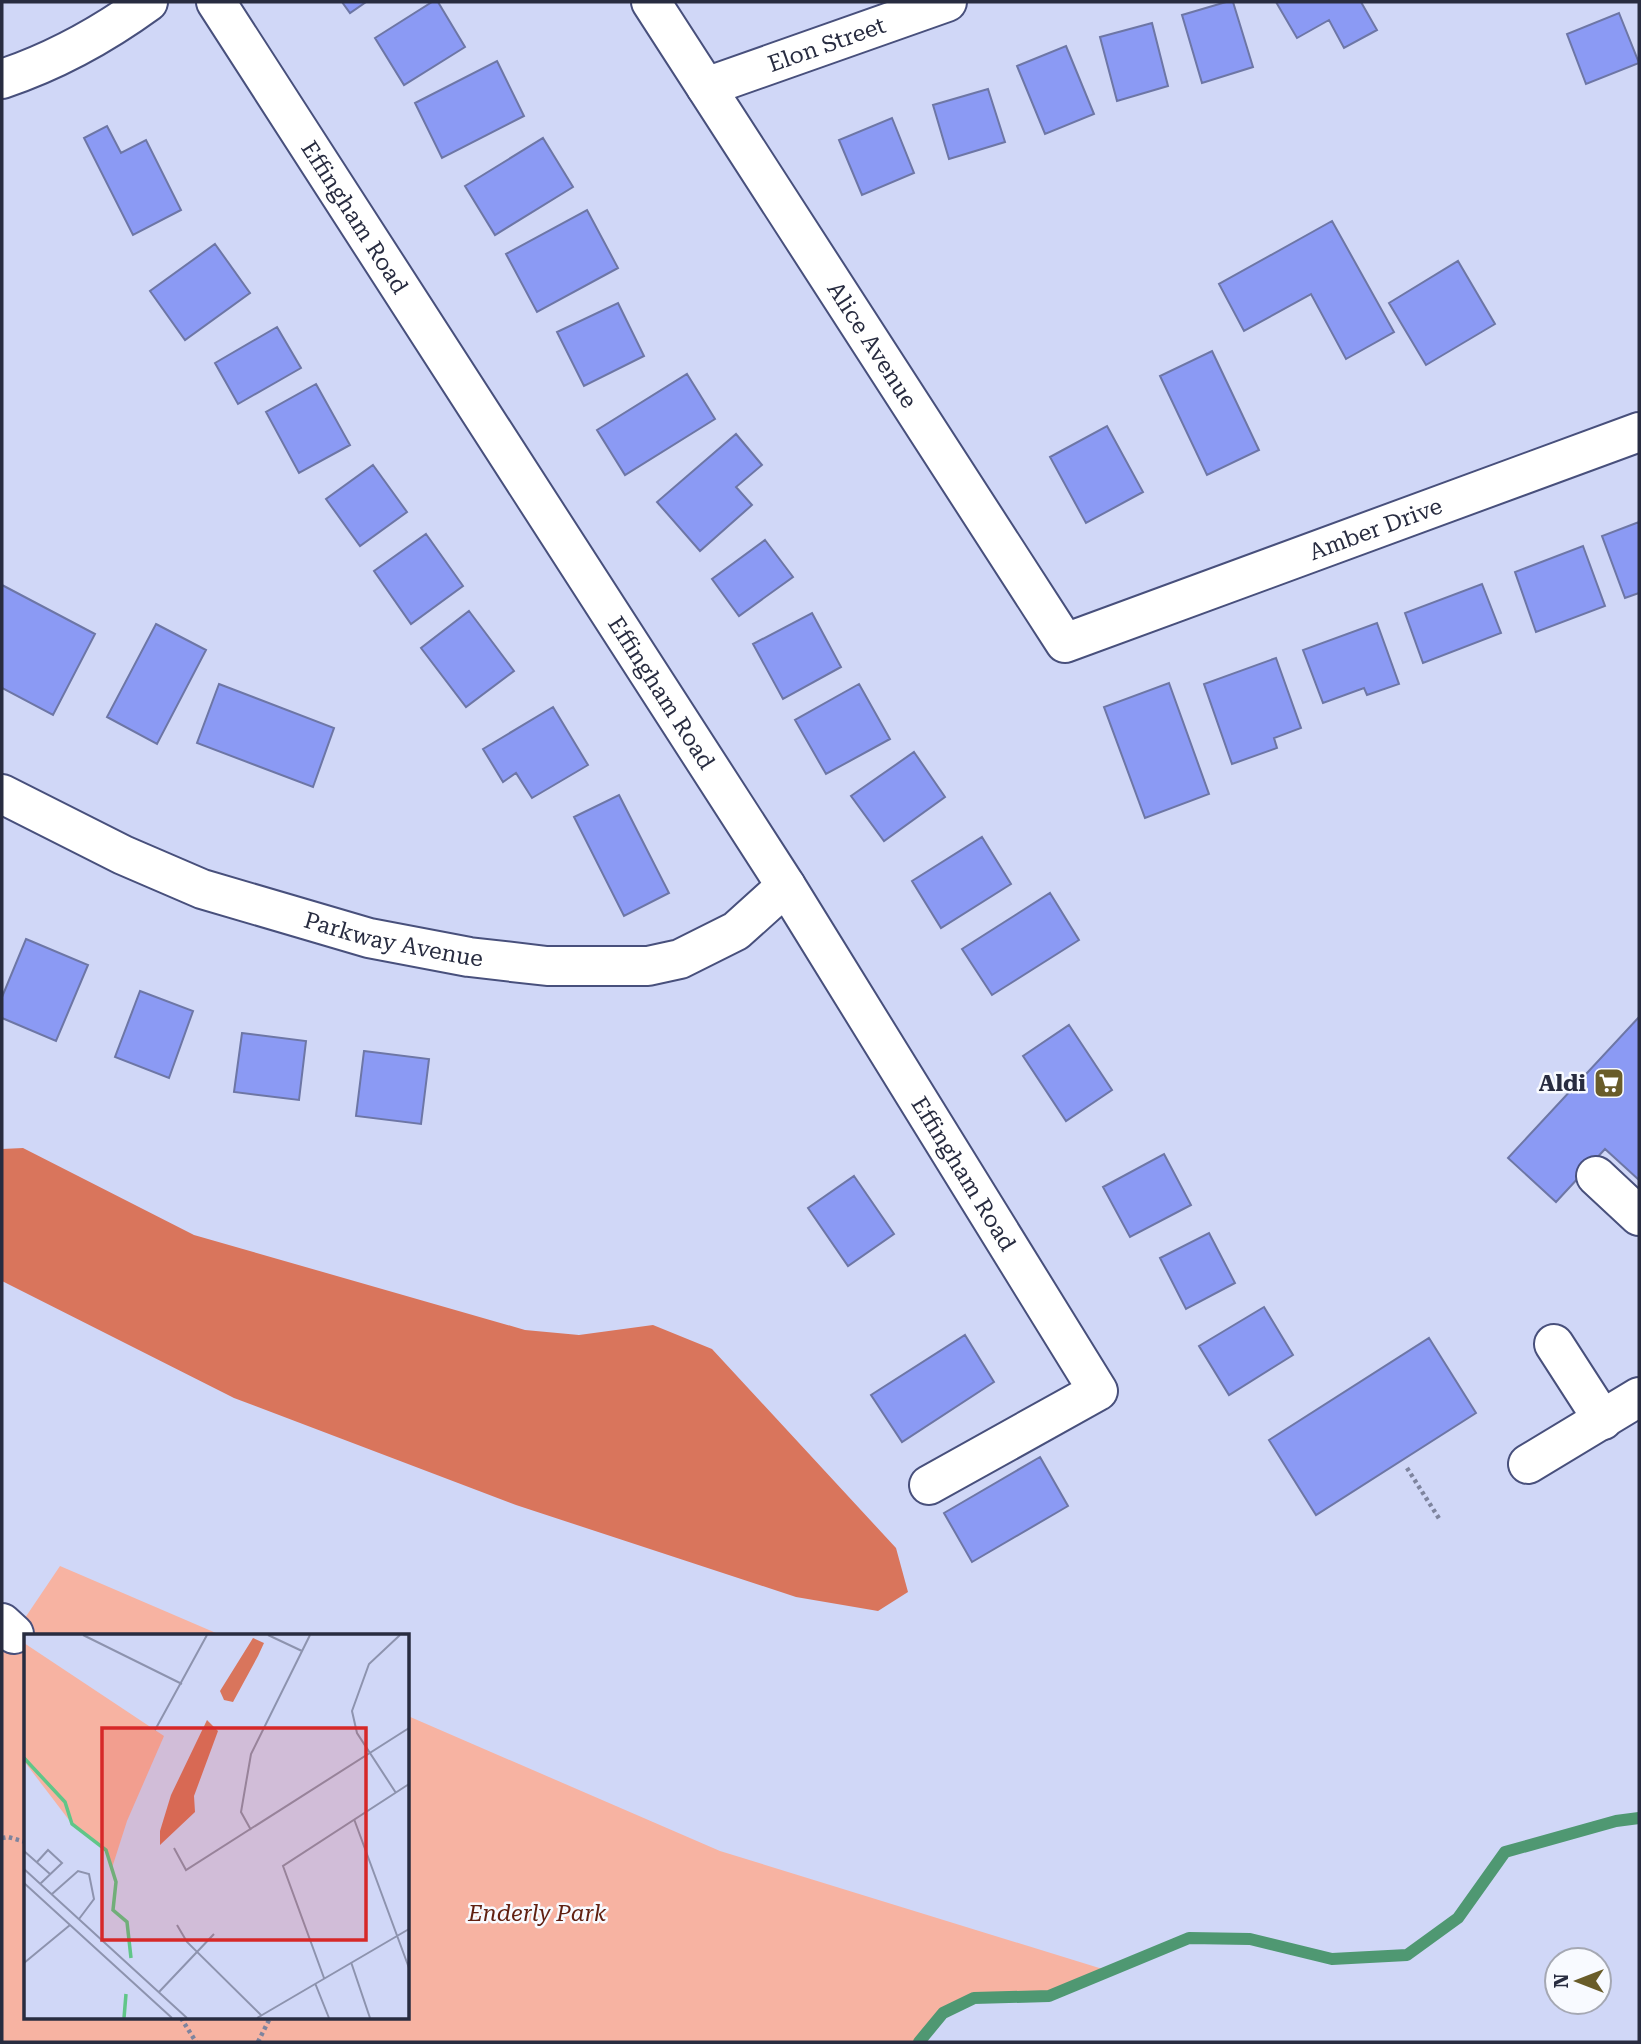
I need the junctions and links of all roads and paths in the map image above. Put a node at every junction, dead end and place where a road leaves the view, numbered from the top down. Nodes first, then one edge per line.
1 (148, 2) edge
2 (216, 2) edge
3 (651, 2) edge
4 (947, 2) edge
5 (2, 79) edge
6 (706, 87) junction
7 (1639, 432) edge
8 (1113, 626) joint
9 (2, 794) edge
10 (786, 886) junction
11 (1596, 1176) dead end
12 (1639, 1216) edge
13 (1553, 1343) dead end
14 (1639, 1397) edge
15 (1602, 1420) junction
16 (1528, 1464) dead end
17 (1407, 1468) dead end
18 (929, 1485) dead end
19 (1440, 1520) dead end
20 (2, 1839) edge
21 (24, 1841) edge
22 (182, 2020) edge
23 (269, 2020) edge
24 (196, 2042) edge
25 (258, 2042) edge

1 - 5 street
2 - 10 street, Effingham Road
3 - 6 street, Alice Avenue
4 - 6 street, Elon Street
6 - 8 street, Alice Avenue
7 - 8 street, Amber Drive
9 - 10 street, Parkway Avenue
10 - 18 street, Effingham Road
11 - 12 street
13 - 15 street
14 - 15 street
15 - 16 street
17 - 19 path
20 - 21 path
22 - 24 path
23 - 25 path

